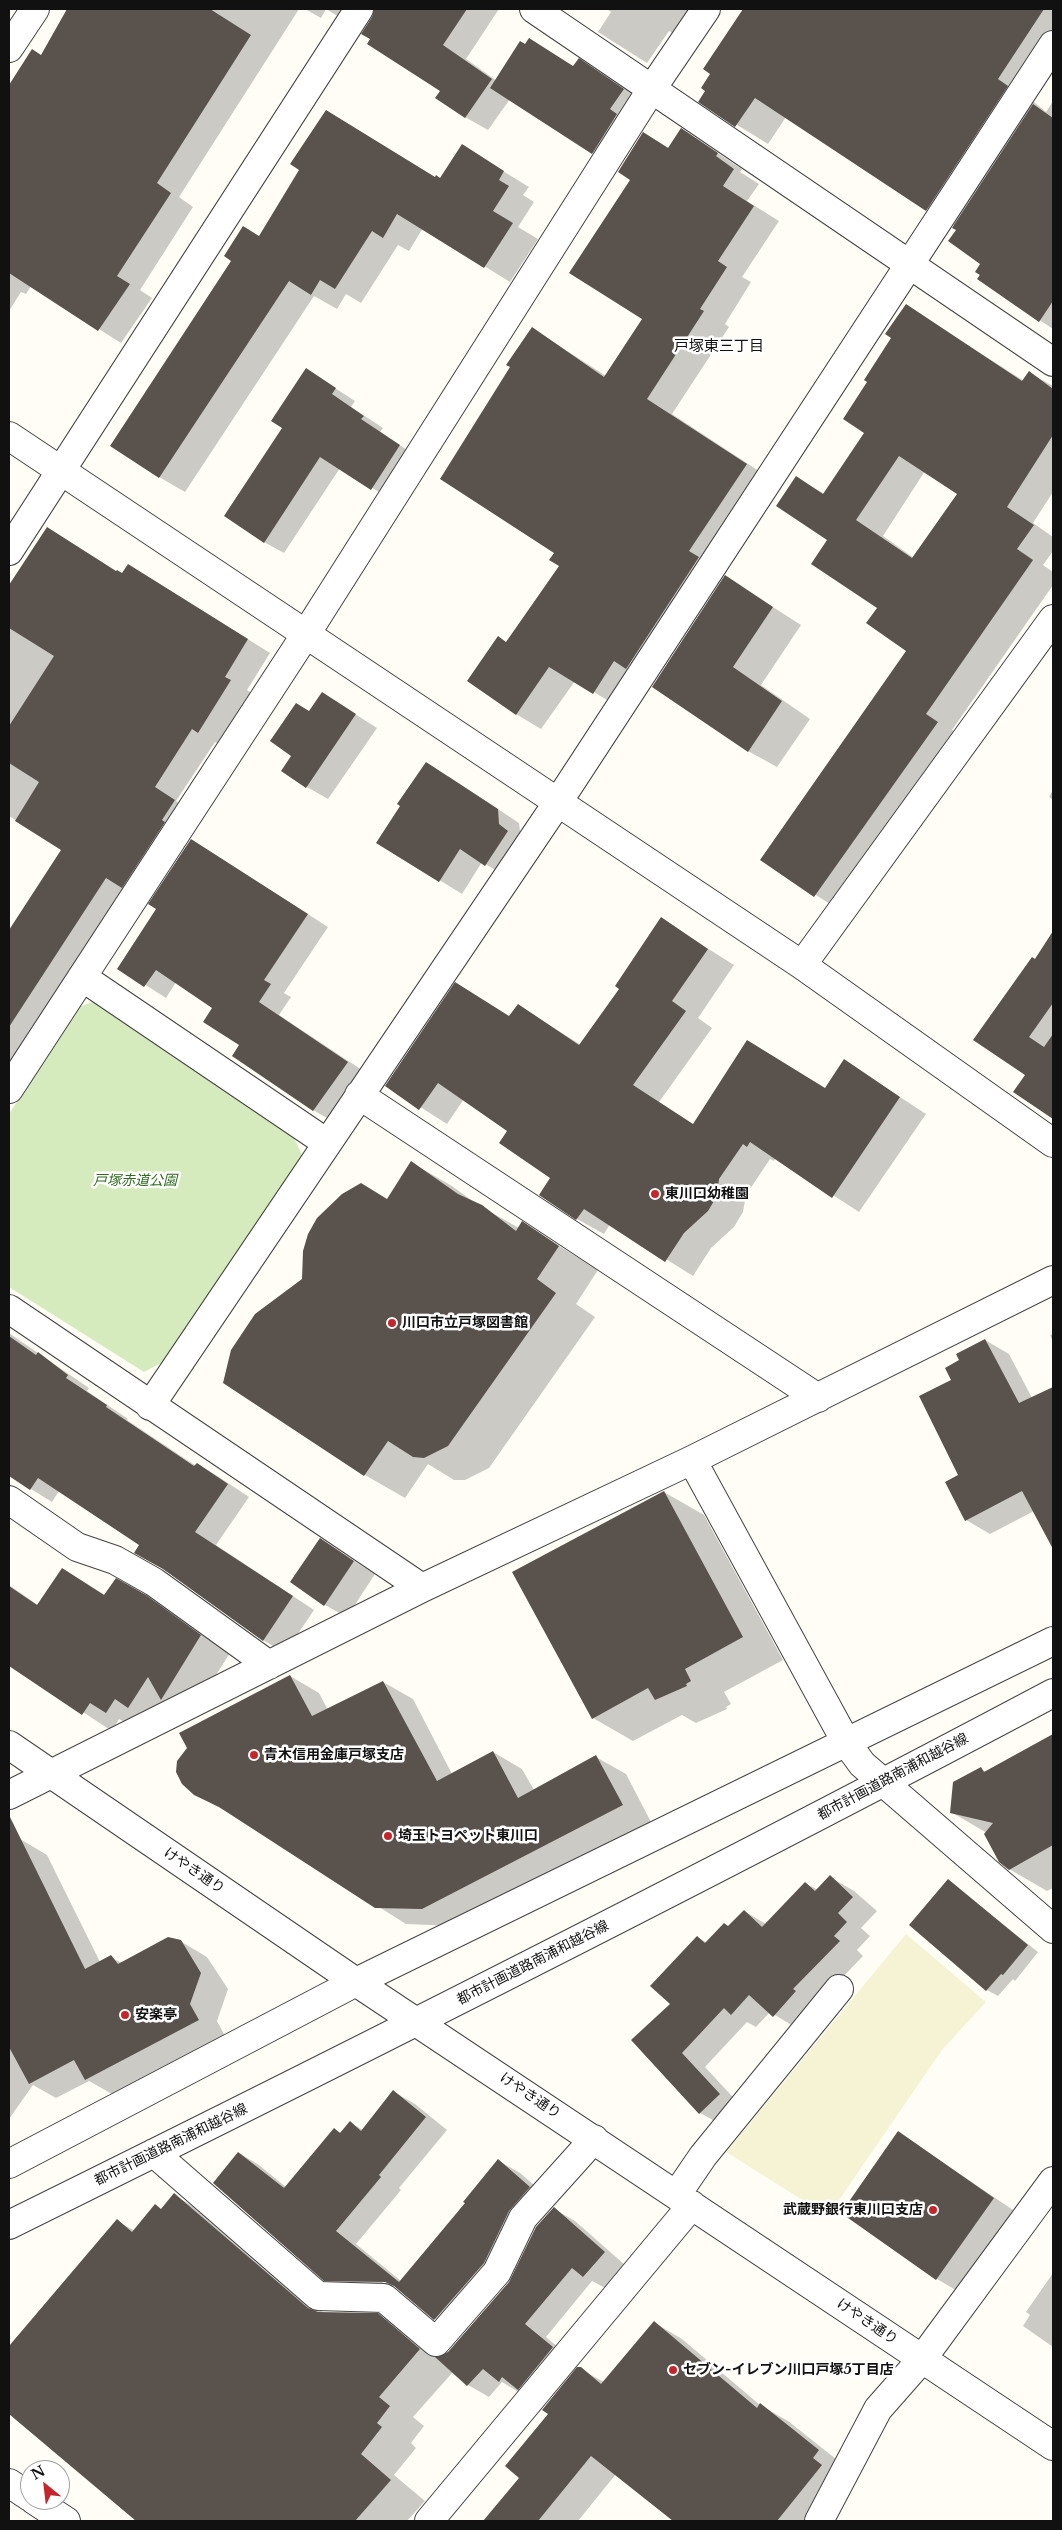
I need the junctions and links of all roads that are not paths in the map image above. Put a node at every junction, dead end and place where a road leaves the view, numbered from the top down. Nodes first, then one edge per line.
1 (35, 9) edge
2 (359, 9) edge
3 (534, 9) edge
4 (706, 9) edge
5 (1053, 45) edge
6 (9, 48) edge
7 (651, 90) junction
8 (910, 266) junction
9 (1053, 362) edge
10 (9, 436) edge
11 (61, 471) junction
12 (9, 551) edge
13 (1053, 619) edge
14 (306, 634) junction
15 (558, 802) junction
16 (802, 965) junction
17 (82, 977) junction
18 (9, 1089) edge
19 (360, 1095) junction
20 (1053, 1142) edge
21 (327, 1143) junction
22 (1053, 1280) edge
23 (9, 1309) edge
24 (818, 1398) junction
25 (150, 1406) junction
26 (692, 1460) junction
27 (9, 1500) edge
28 (422, 1588) junction
29 (1053, 1641) edge
30 (269, 1665) junction
31 (1053, 1693) edge
32 (846, 1742) junction
33 (9, 1745) edge
34 (52, 1774) junction
35 (886, 1782) junction
36 (9, 1795) edge
37 (1053, 1929) edge
38 (356, 1982) junction
39 (839, 1989) dead end
40 (418, 2022) junction
41 (594, 2139) junction
42 (154, 2154) junction
43 (9, 2164) edge
44 (1053, 2180) edge
45 (684, 2200) junction
46 (9, 2225) edge
47 (922, 2359) junction
48 (1053, 2446) edge
49 (9, 2484) edge
50 (20, 2491) edge
51 (49, 2510) edge
52 (66, 2521) edge
53 (429, 2521) edge
54 (820, 2521) edge

1 - 6 street
2 - 11 street
3 - 7 street
4 - 7 street
5 - 8 street
7 - 8 street
7 - 14 street
8 - 9 street
8 - 15 street
10 - 11 street
11 - 12 street
11 - 14 street
13 - 16 street
14 - 15 street
14 - 17 street
15 - 16 street
15 - 19 street
16 - 20 street
17 - 18 street
17 - 21 street
19 - 21 street
19 - 24 street
21 - 25 street
22 - 24 street
23 - 25 street
24 - 26 street
25 - 28 street
26 - 28 street
26 - 32 street
27 - 30 street
28 - 30 street
29 - 32 street
30 - 34 street
31 - 35 street, 都市計画道路南浦和越谷線
32 - 35 street
32 - 38 street
33 - 34 street, けやき通り
34 - 36 street
34 - 38 street, けやき通り
35 - 37 street
35 - 40 street, 都市計画道路南浦和越谷線
38 - 40 street, けやき通り
38 - 43 street
39 - 45 street
40 - 41 street, けやき通り
40 - 42 street, 都市計画道路南浦和越谷線
41 - 42 street
41 - 45 street, けやき通り
42 - 46 street, 都市計画道路南浦和越谷線
44 - 47 street
45 - 47 street, けやき通り
45 - 53 street
47 - 48 street, けやき通り
47 - 54 street
49 - 50 street
51 - 52 street

